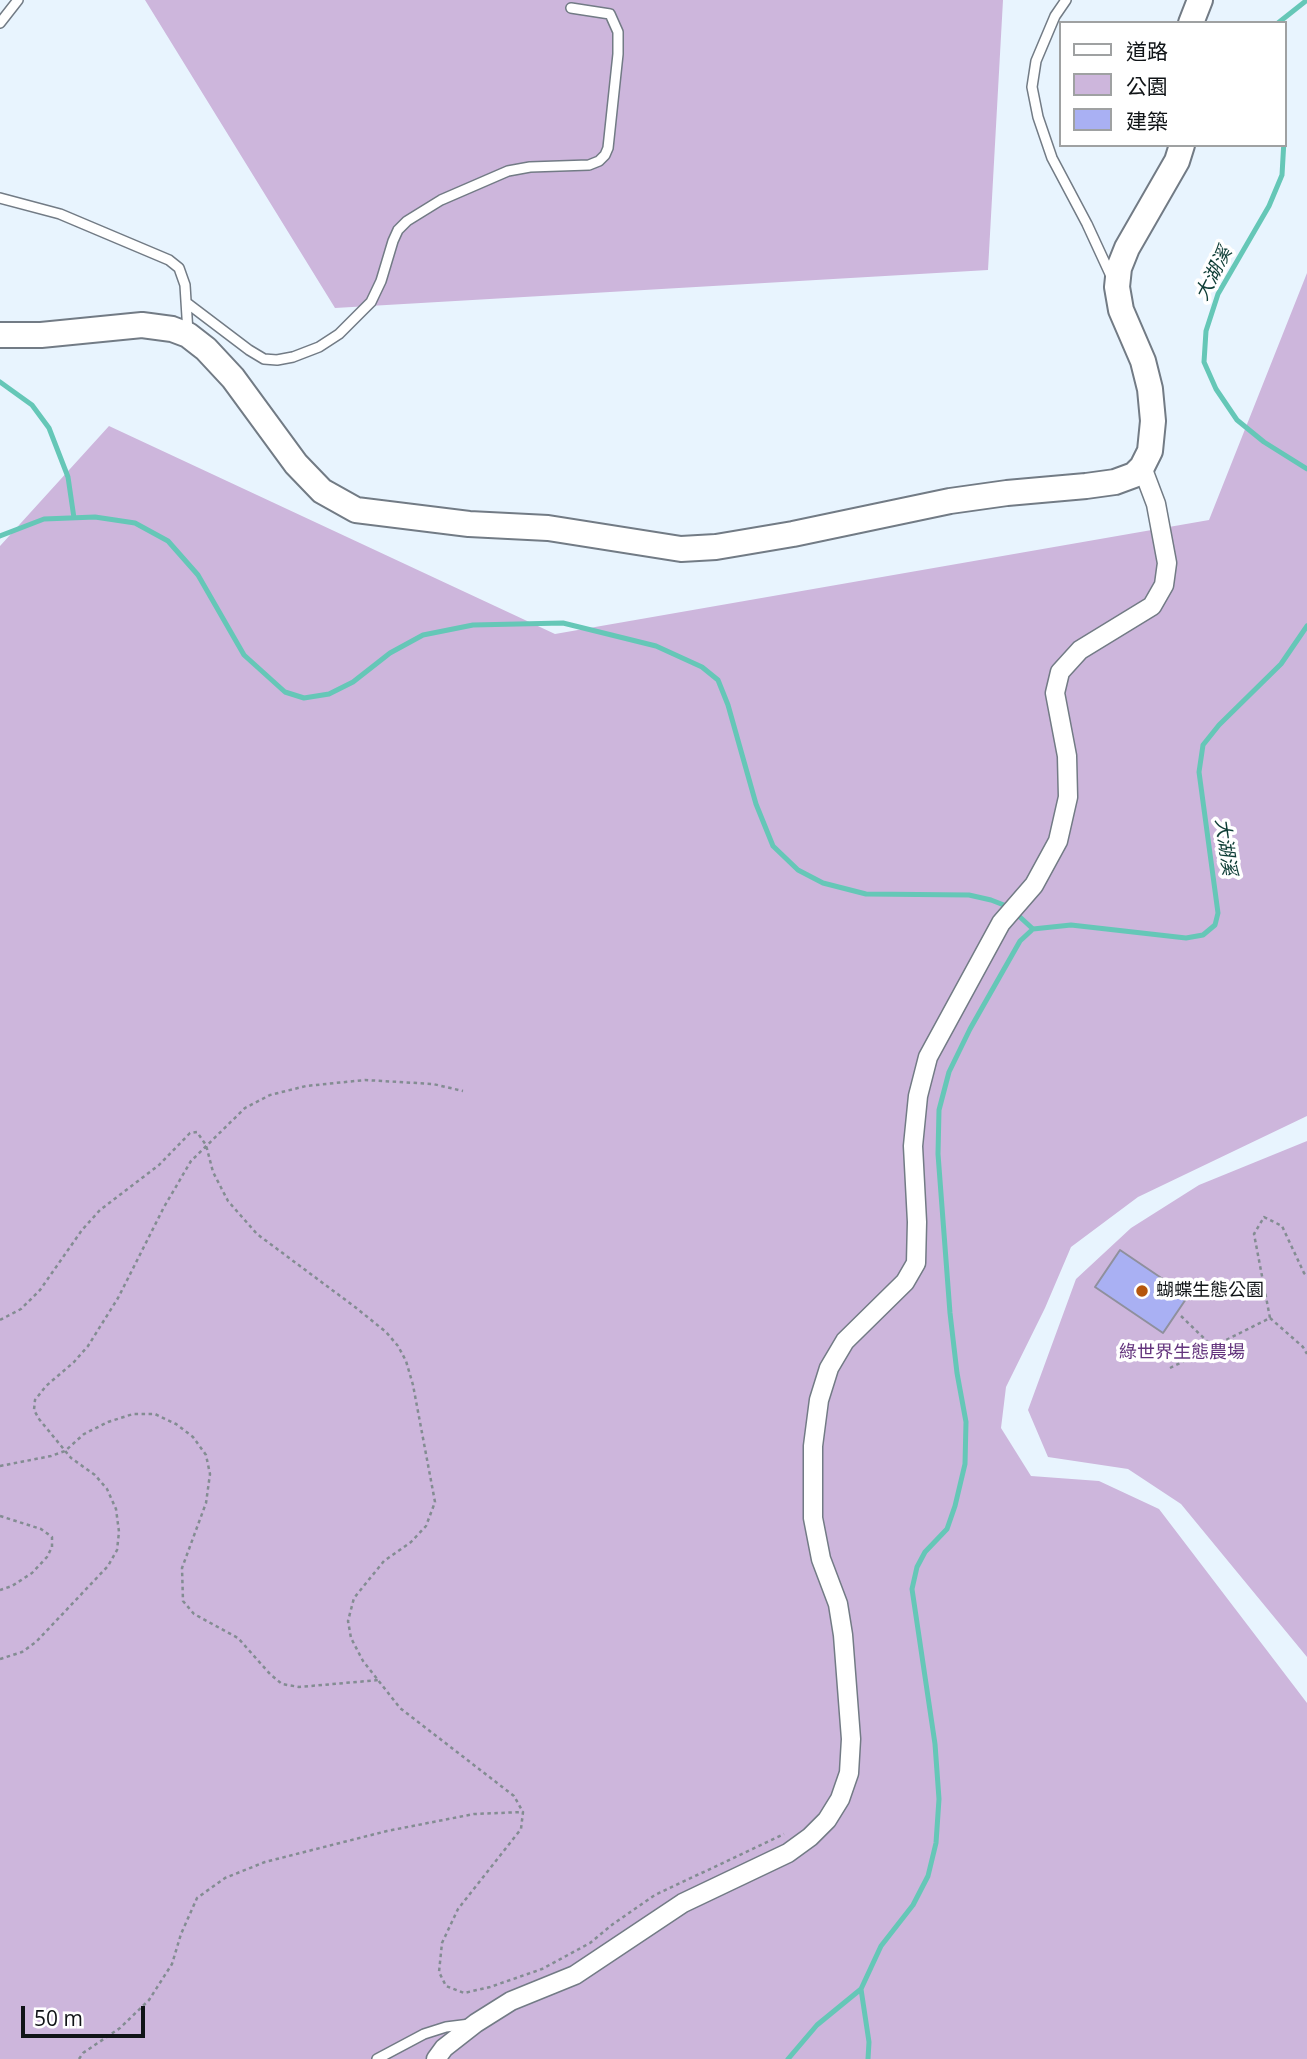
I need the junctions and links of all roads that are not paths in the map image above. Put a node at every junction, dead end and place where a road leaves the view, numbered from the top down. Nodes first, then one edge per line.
1 (18, 0) edge
2 (1066, 0) edge
3 (1200, 0) edge
4 (571, 8) dead end
5 (1192, 21) edge
6 (0, 23) edge
7 (1181, 147) edge
8 (0, 198) edge
9 (1116, 287) junction
10 (187, 303) junction
11 (0, 335) edge
12 (188, 335) junction
13 (1142, 467) junction
14 (477, 2023) junction
15 (377, 2059) edge
16 (436, 2059) edge

1 - 6 lane
2 - 9 lane
3 - 5 street
4 - 10 lane
7 - 9 street
8 - 10 lane
9 - 13 street
10 - 12 lane
11 - 12 street
12 - 13 street
13 - 14 street
14 - 15 lane
14 - 16 street

